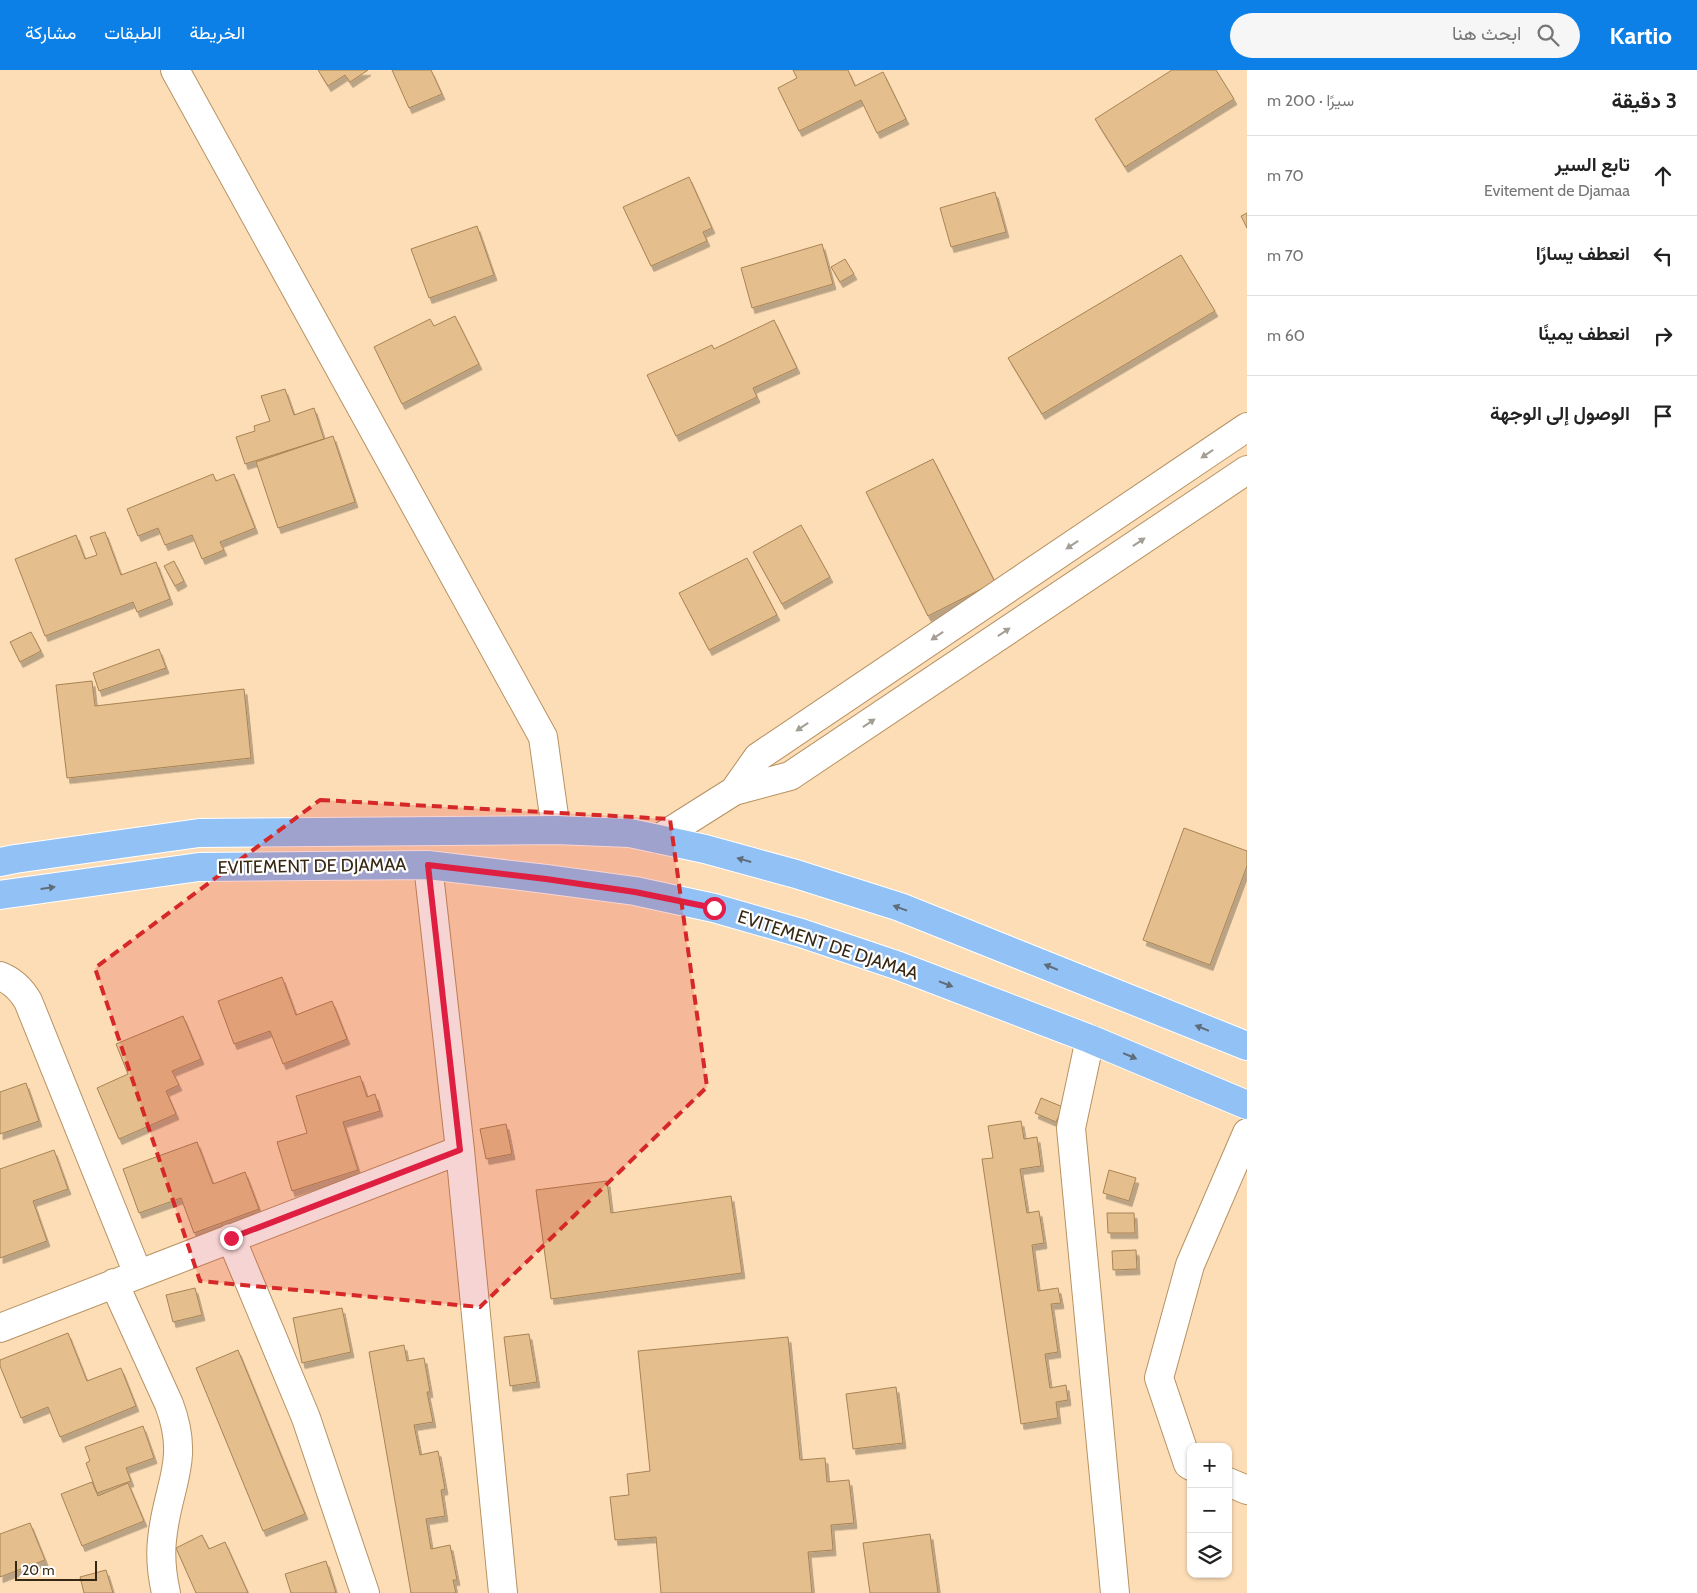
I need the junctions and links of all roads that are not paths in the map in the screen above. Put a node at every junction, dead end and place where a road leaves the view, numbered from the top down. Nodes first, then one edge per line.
1 (175, 70) edge
2 (1247, 427) edge
3 (1247, 470) edge
4 (734, 791) junction
5 (556, 830) junction
6 (658, 839) junction
7 (0, 862) edge
8 (428, 865) junction
9 (0, 895) edge
10 (0, 976) edge
11 (1090, 1039) junction
12 (1247, 1046) edge
13 (1247, 1105) edge
14 (1247, 1134) edge
15 (460, 1150) junction
16 (231, 1238) junction
17 (126, 1278) junction
18 (0, 1328) edge
19 (1187, 1461) edge
20 (1232, 1484) edge
21 (1247, 1490) edge
22 (166, 1593) edge
23 (365, 1593) edge
24 (503, 1593) edge
25 (1115, 1593) edge

1 - 5 street
2 -> 4 street
4 -> 3 street
4 - 6 street
5 - 6 main road
5 - 7 main road
12 -> 6 main road
9 -> 8 main road, EVITEMENT DE DJAMAA
8 -> 11 main road, EVITEMENT DE DJAMAA
8 - 15 street
10 - 17 street
11 -> 13 main road, EVITEMENT DE DJAMAA
11 - 25 street
14 - 19 street
15 - 16 street
15 - 24 street
16 - 17 street
16 - 23 street
17 - 18 street
17 - 22 street
20 - 21 street

